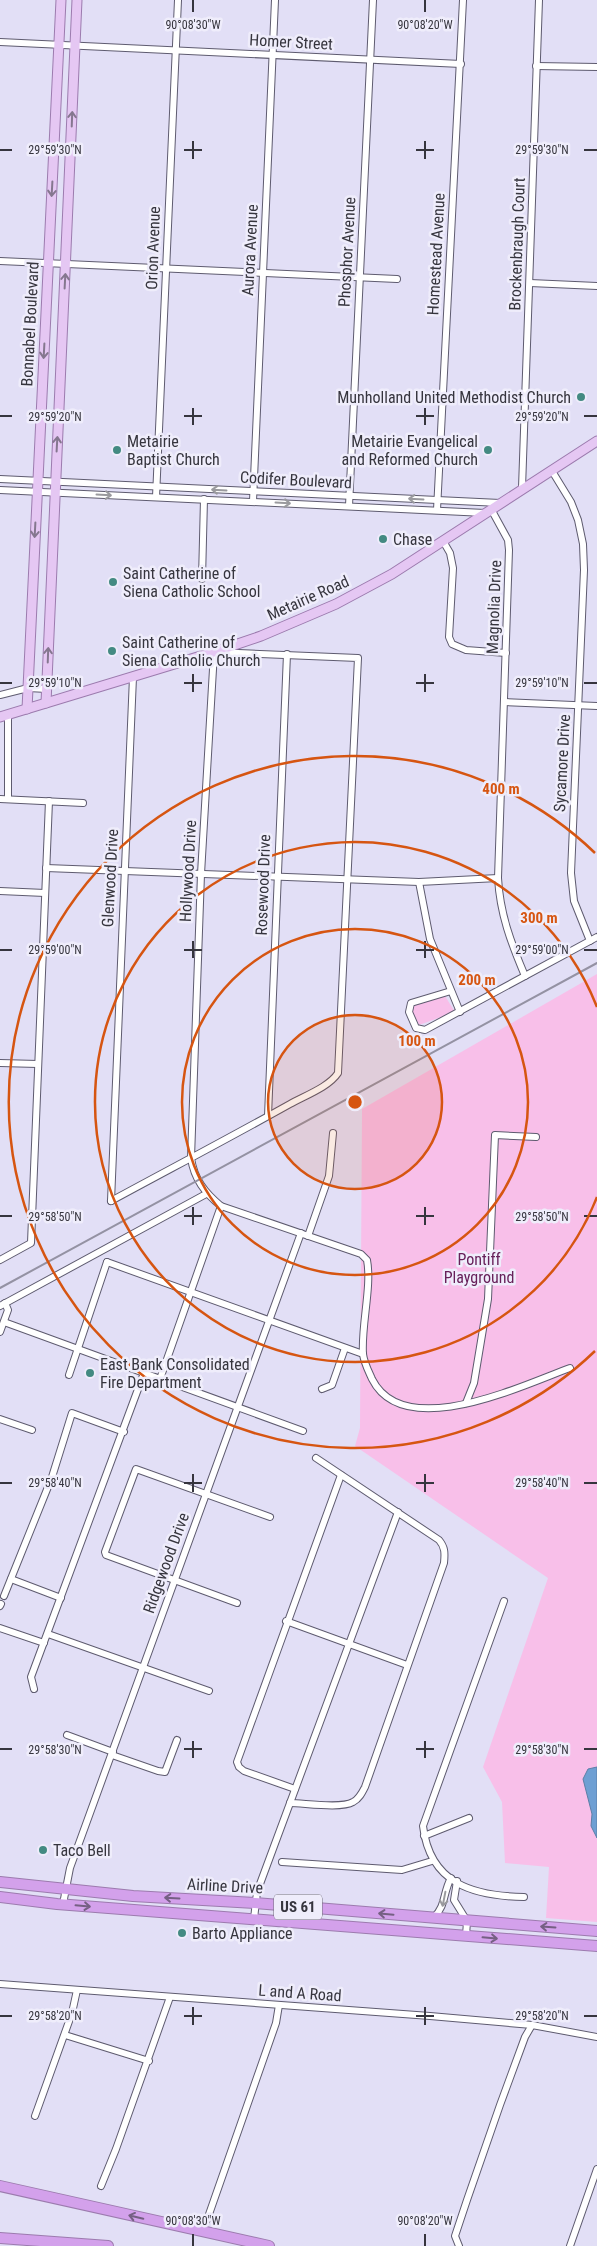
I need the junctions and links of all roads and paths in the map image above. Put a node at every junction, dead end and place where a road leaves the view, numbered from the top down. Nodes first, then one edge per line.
1 (61, 0) edge
2 (78, 0) edge
3 (178, 0) edge
4 (275, 0) edge
5 (373, 0) edge
6 (463, 0) edge
7 (539, 0) edge
8 (0, 42) edge
9 (59, 44) junction
10 (75, 45) junction
11 (176, 50) junction
12 (272, 55) junction
13 (370, 60) junction
14 (461, 64) junction
15 (536, 66) junction
16 (597, 67) edge
17 (0, 261) edge
18 (48, 264) junction
19 (66, 264) junction
20 (166, 269) junction
21 (263, 274) junction
22 (360, 278) junction
23 (397, 279) dead end
24 (530, 283) junction
25 (597, 286) edge
26 (597, 441) edge
27 (552, 471) junction
28 (0, 479) edge
29 (37, 481) junction
30 (55, 482) junction
31 (156, 487) junction
32 (522, 488) junction
33 (0, 490) edge
34 (37, 491) junction
35 (55, 492) junction
36 (253, 492) junction
37 (350, 496) junction
38 (156, 497) junction
39 (204, 499) junction
40 (436, 500) junction
41 (253, 501) junction
42 (500, 503) junction
43 (350, 506) junction
44 (437, 510) junction
45 (488, 511) junction
46 (442, 541) junction
47 (202, 579) dead end
48 (214, 652) junction
49 (506, 652) junction
50 (287, 654) junction
51 (133, 677) junction
52 (28, 688) junction
53 (47, 689) junction
54 (0, 695) edge
55 (504, 702) junction
56 (46, 703) junction
57 (578, 706) junction
58 (597, 706) edge
59 (27, 709) junction
60 (4, 716) edge
61 (0, 799) edge
62 (8, 799) junction
63 (49, 801) junction
64 (83, 803) dead end
65 (46, 868) junction
66 (124, 871) junction
67 (201, 874) junction
68 (277, 877) junction
69 (498, 878) junction
70 (347, 880) junction
71 (419, 882) junction
72 (0, 891) edge
73 (45, 893) junction
74 (597, 937) edge
75 (590, 941) junction
76 (525, 976) junction
77 (451, 991) junction
78 (460, 1012) junction
79 (0, 1063) edge
80 (38, 1064) junction
81 (268, 1116) junction
82 (333, 1133) dead end
83 (536, 1136) dead end
84 (191, 1158) junction
85 (206, 1194) junction
86 (221, 1206) junction
87 (304, 1234) junction
88 (103, 1249) junction
89 (0, 1260) edge
90 (107, 1262) junction
91 (190, 1291) junction
92 (3, 1304) edge
93 (268, 1320) junction
94 (4, 1322) junction
95 (0, 1332) edge
96 (345, 1348) junction
97 (77, 1350) junction
98 (363, 1354) junction
99 (570, 1368) dead end
100 (144, 1373) junction
101 (69, 1375) dead end
102 (160, 1379) junction
103 (322, 1389) dead end
104 (466, 1402) junction
105 (237, 1407) junction
106 (0, 1419) edge
107 (32, 1430) dead end
108 (303, 1431) dead end
109 (124, 1432) junction
110 (316, 1458) dead end
111 (341, 1475) junction
112 (206, 1494) junction
113 (398, 1512) junction
114 (270, 1518) dead end
115 (11, 1579) junction
116 (174, 1581) junction
117 (4, 1596) dead end
118 (61, 1598) junction
119 (504, 1601) dead end
120 (237, 1603) dead end
121 (286, 1621) junction
122 (0, 1628) edge
123 (48, 1634) junction
124 (44, 1643) junction
125 (349, 1644) junction
126 (408, 1665) junction
127 (144, 1668) junction
128 (34, 1689) dead end
129 (209, 1691) dead end
130 (66, 1735) dead end
131 (177, 1740) dead end
132 (113, 1753) junction
133 (295, 1789) junction
134 (290, 1803) junction
135 (469, 1818) dead end
136 (424, 1836) junction
137 (432, 1861) junction
138 (282, 1862) dead end
139 (454, 1880) junction
140 (0, 1882) edge
141 (66, 1890) junction
142 (524, 1896) dead end
143 (0, 1897) edge
144 (256, 1903) junction
145 (63, 1904) junction
146 (433, 1918) junction
147 (254, 1919) junction
148 (467, 1921) junction
149 (568, 1929) junction
150 (597, 1931) edge
151 (466, 1936) junction
152 (567, 1944) junction
153 (597, 1946) edge
154 (0, 1984) edge
155 (77, 1990) junction
156 (170, 1997) junction
157 (279, 2005) junction
158 (532, 2025) junction
159 (65, 2035) junction
160 (597, 2037) edge
161 (149, 2061) junction
162 (35, 2116) dead end
163 (597, 2169) edge
164 (0, 2186) edge
165 (101, 2186) dead end
166 (207, 2220) dead end
167 (0, 2238) edge
168 (108, 2246) edge
169 (269, 2246) edge
170 (459, 2246) edge
171 (570, 2246) edge

1 - 9 main road, Bonnabel Boulevard
2 - 10 main road, Bonnabel Boulevard
3 - 11 street, Orion Avenue
4 - 12 street, Aurora Avenue
5 - 13 street, Phosphor Avenue
6 - 14 street, Homestead Avenue
7 - 15 street, Brockenbraugh Court
8 - 9 street, Homer Street
9 - 10 street, Homer Street
9 -> 18 main road, Bonnabel Boulevard
10 - 11 street, Homer Street
19 -> 10 main road, Bonnabel Boulevard
11 - 12 street, Homer Street
11 - 20 street, Orion Avenue
12 - 13 street, Homer Street
12 - 21 street, Aurora Avenue
13 - 14 street, Homer Street
13 - 22 street, Phosphor Avenue
14 - 40 street, Homestead Avenue
15 - 16 street
15 - 24 street, Brockenbraugh Court
17 - 18 street
18 - 19 street
18 -> 29 main road, Bonnabel Boulevard
19 - 20 street
30 -> 19 main road, Bonnabel Boulevard
20 - 21 street
20 - 31 street, Orion Avenue
21 - 22 street
21 - 36 street, Aurora Avenue
22 - 23 street
22 - 37 street, Phosphor Avenue
24 - 25 street
24 - 32 street, Brockenbraugh Court
26 - 27 main road, Metairie Road
27 - 32 main road, Metairie Road
27 - 57 street, Sycamore Drive
28 - 29 street, Codifer Boulevard
29 - 30 street, Codifer Boulevard
29 - 34 main road, Bonnabel Boulevard
30 - 31 street, Codifer Boulevard
30 - 35 main road, Bonnabel Boulevard
36 -> 31 street, Codifer Boulevard
31 - 38 street, Orion Avenue
32 - 42 main road, Metairie Road
33 - 34 street, Codifer Boulevard
34 - 35 street, Codifer Boulevard
34 -> 52 main road, Bonnabel Boulevard
35 -> 38 street, Codifer Boulevard
53 -> 35 main road, Bonnabel Boulevard
36 - 37 street, Codifer Boulevard
36 - 41 street, Aurora Avenue
40 -> 37 street, Codifer Boulevard
37 - 43 street, Phosphor Avenue
38 - 39 street, Codifer Boulevard
39 - 41 street, Codifer Boulevard
39 - 47 street
40 - 42 street, Codifer Boulevard
40 - 44 street, Homestead Avenue
41 -> 43 street, Codifer Boulevard
42 - 45 main road, Metairie Road
43 - 44 street, Codifer Boulevard
44 - 45 street, Codifer Boulevard
45 - 46 main road, Metairie Road
45 - 49 street, Magnolia Drive
46 - 48 main road, Metairie Road
46 - 49 street
48 - 50 street
48 - 51 main road, Metairie Road
48 - 67 street, Hollywood Drive
49 - 55 street, Magnolia Drive
50 - 68 street, Rosewood Drive
50 - 70 street
51 - 56 main road, Metairie Road
51 - 66 street, Glenwood Drive
52 - 53 street
52 - 54 street
52 - 59 main road, Bonnabel Boulevard
53 - 56 main road, Bonnabel Boulevard
55 - 57 street
55 - 69 street, Magnolia Drive
56 - 59 main road, Metairie Road
57 - 58 street
57 - 75 street, Sycamore Drive
59 - 60 main road, Metairie Road
60 - 62 street
61 - 62 street
62 - 63 street
63 - 64 street
63 - 65 street
65 - 66 street
65 - 73 street
66 - 67 street
66 - 84 street, Glenwood Drive
67 - 68 street
67 - 84 street, Hollywood Drive
68 - 70 street
68 - 81 street, Rosewood Drive
69 - 71 street
69 - 76 street, Magnolia Drive
70 - 71 street
70 - 81 street
71 - 77 street
72 - 73 street
73 - 80 street
74 - 75 street
75 - 76 street
76 - 78 street
77 - 78 street
77 - 78 street
79 - 80 street
80 - 89 street
81 - 84 street
82 - 87 street, Ridgewood Drive
83 - 104 street
84 - 85 street, Hollywood Drive
85 - 86 street
85 - 88 street
86 - 87 street
86 - 91 street
87 - 93 street, Ridgewood Drive
87 - 98 street
88 - 90 street
88 - 92 street
90 - 91 street
90 - 97 street
91 - 93 street
91 - 102 street
92 - 94 street
93 - 96 street
93 - 105 street, Ridgewood Drive
94 - 95 street
94 - 97 street
96 - 98 street
96 - 103 street
97 - 100 street
97 - 101 street
98 - 104 street
99 - 104 street
100 - 102 street
100 - 109 street
102 - 105 street
105 - 108 street
105 - 112 street, Ridgewood Drive
106 - 107 street
109 - 115 street
109 - 118 street
110 - 111 street
111 - 113 street
111 - 121 street
112 - 114 street
112 - 116 street, Ridgewood Drive
112 - 116 street
113 - 125 street
113 - 126 street
115 - 117 street
115 - 118 street
116 - 120 street
116 - 127 street, Ridgewood Drive
118 - 123 street
119 - 136 street
121 - 125 street
121 - 133 street
122 - 124 street
123 - 124 street
123 - 127 street
124 - 128 street
125 - 126 street
125 - 133 street
126 - 134 street
127 - 129 street
127 - 132 street, Ridgewood Drive
130 - 132 street
131 - 132 street
132 - 141 street, Ridgewood Drive
133 - 134 street
134 - 144 street
135 - 136 street
136 - 137 street
137 - 138 street
137 - 139 street
139 - 142 street
139 -> 146 street
139 - 148 street
140 - 141 highway, Airline Drive / US 61
144 -> 141 highway, Airline Drive / US 61
141 - 145 street, Ridgewood Drive
143 - 145 highway, Airline Drive / US 61
146 -> 144 highway, Airline Drive / US 61
144 - 147 street
145 -> 147 highway, Airline Drive / US 61
146 - 148 highway, Airline Drive / US 61
147 - 151 highway, Airline Drive / US 61
149 -> 148 highway, Airline Drive / US 61
148 - 151 street
149 - 150 highway, Airline Drive / US 61
149 - 152 highway
151 -> 152 highway, Airline Drive / US 61
152 - 153 highway, Airline Drive / US 61
154 - 155 street, L and A Road
155 - 156 street, L and A Road
155 - 159 street
156 - 157 street, L and A Road
156 - 161 street
157 - 158 street, L and A Road
157 - 166 street
158 - 160 street, L and A Road
158 - 170 street
159 - 161 street
159 - 162 street
161 - 165 street
163 - 171 street
169 -> 164 highway
167 - 168 highway

